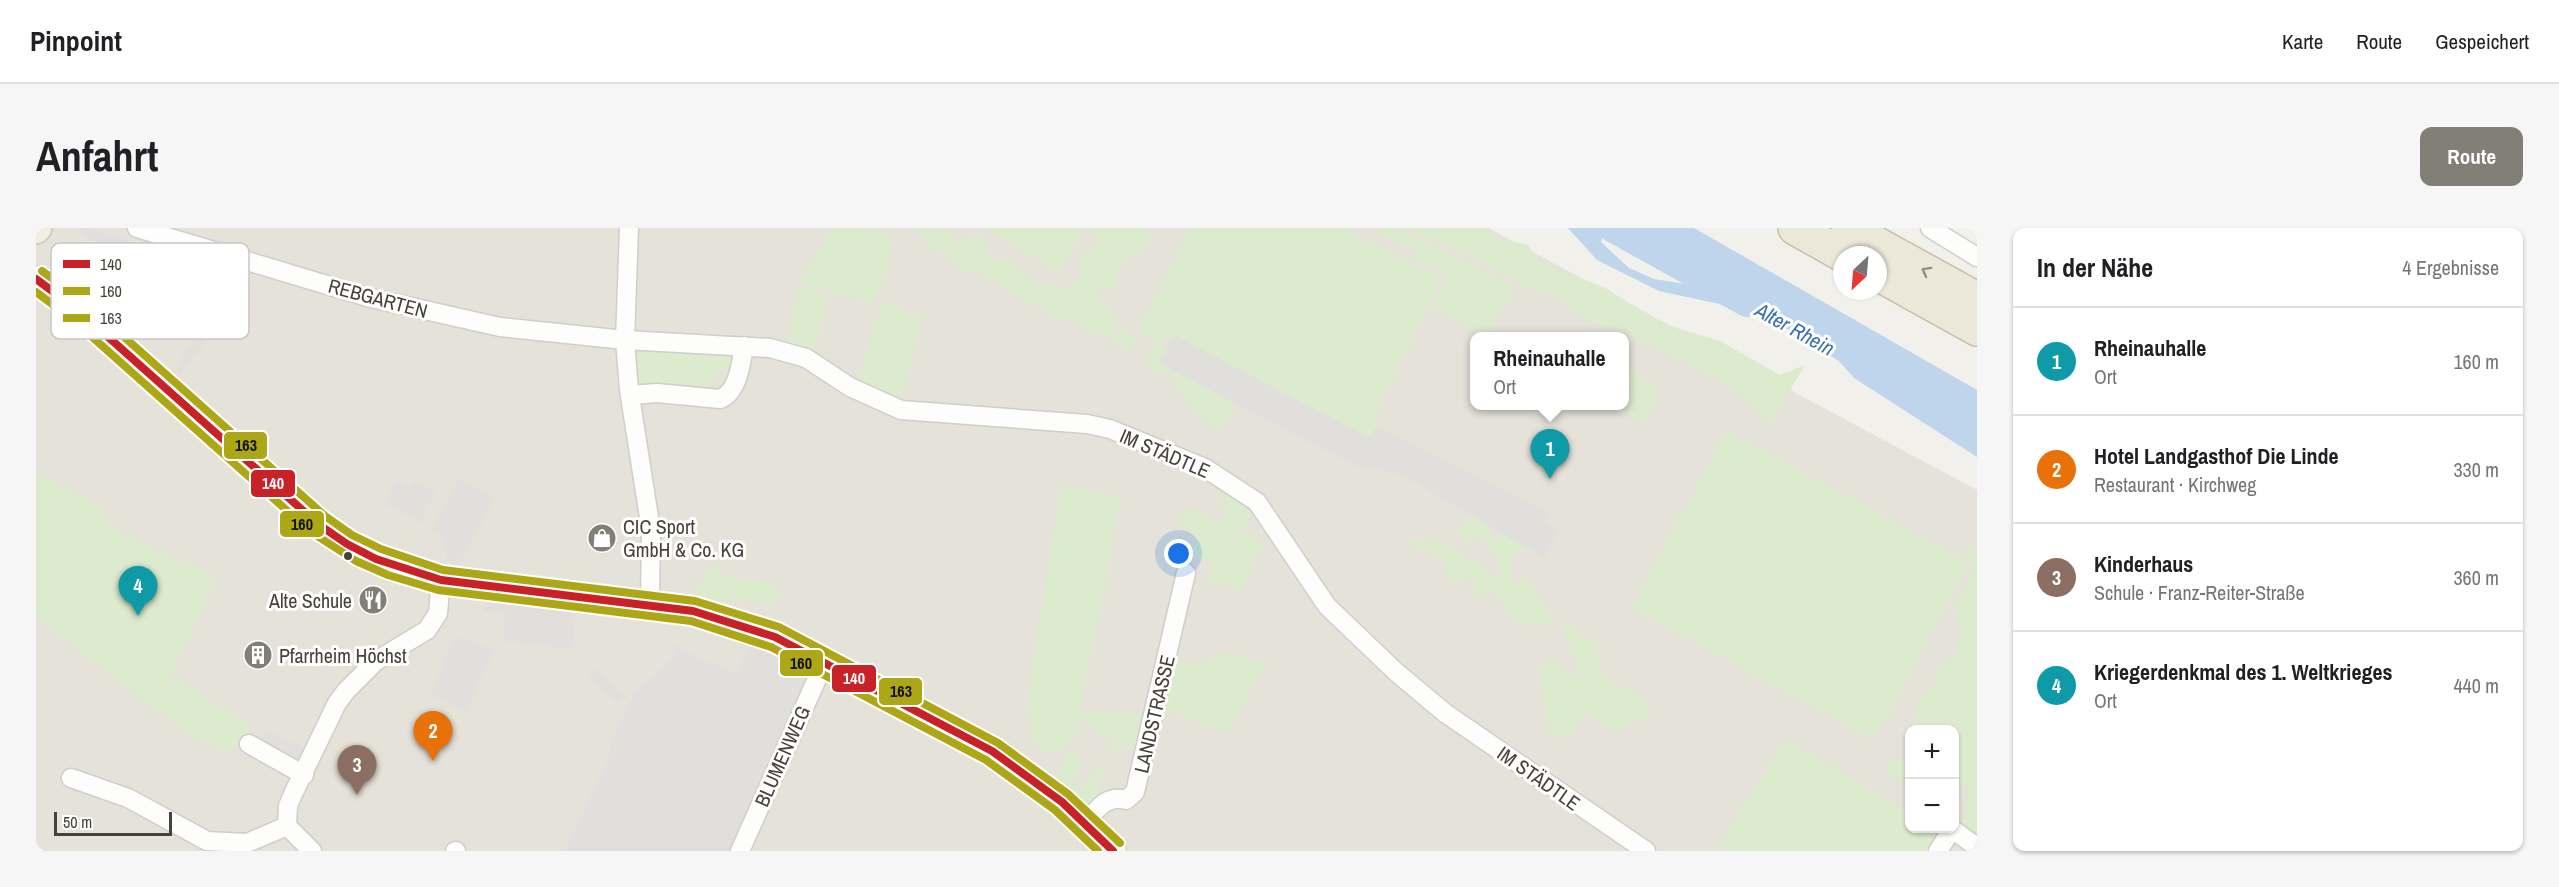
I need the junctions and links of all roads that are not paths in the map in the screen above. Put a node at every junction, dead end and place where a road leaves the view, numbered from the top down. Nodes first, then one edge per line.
1 (138, 228) edge
2 (629, 228) edge
3 (1795, 228) edge
4 (1848, 228) edge
5 (1930, 228) edge
6 (189, 243) edge
7 (1833, 249) edge
8 (1977, 257) edge
9 (249, 261) edge
10 (36, 279) edge
11 (1887, 279) edge
12 (51, 290) edge
13 (1977, 299) edge
14 (1977, 329) edge
15 (110, 339) edge
16 (625, 339) junction
17 (744, 346) junction
18 (630, 395) junction
19 (1186, 573) dead end
20 (441, 580) junction
21 (650, 604) junction
22 (825, 661) junction
23 (249, 744) dead end
24 (303, 775) junction
25 (71, 778) dead end
26 (1085, 823) junction
27 (287, 826) junction
28 (203, 846) edge
29 (1977, 847) edge
30 (312, 851) edge
31 (740, 851) edge
32 (1113, 851) edge
33 (1646, 851) edge
34 (1938, 851) edge

1 - 6 street, REBGARTEN
2 - 16 street
3 - 7 highway
13 -> 4 highway
5 - 8 street
9 - 16 street, REBGARTEN
10 - 12 main road
11 - 14 highway
15 - 20 main road
16 - 17 street, IM STÄDTLE
16 - 18 street
17 - 18 street
17 - 33 street, IM STÄDTLE
18 - 21 street
19 - 26 street, LANDSTRASSE
20 - 21 main road
20 - 24 street
21 - 22 main road
22 - 26 main road
22 - 31 street, BLUMENWEG
23 - 24 street
24 - 27 street
25 - 28 street
26 - 32 main road
27 - 28 street
27 - 30 street
29 - 34 street

